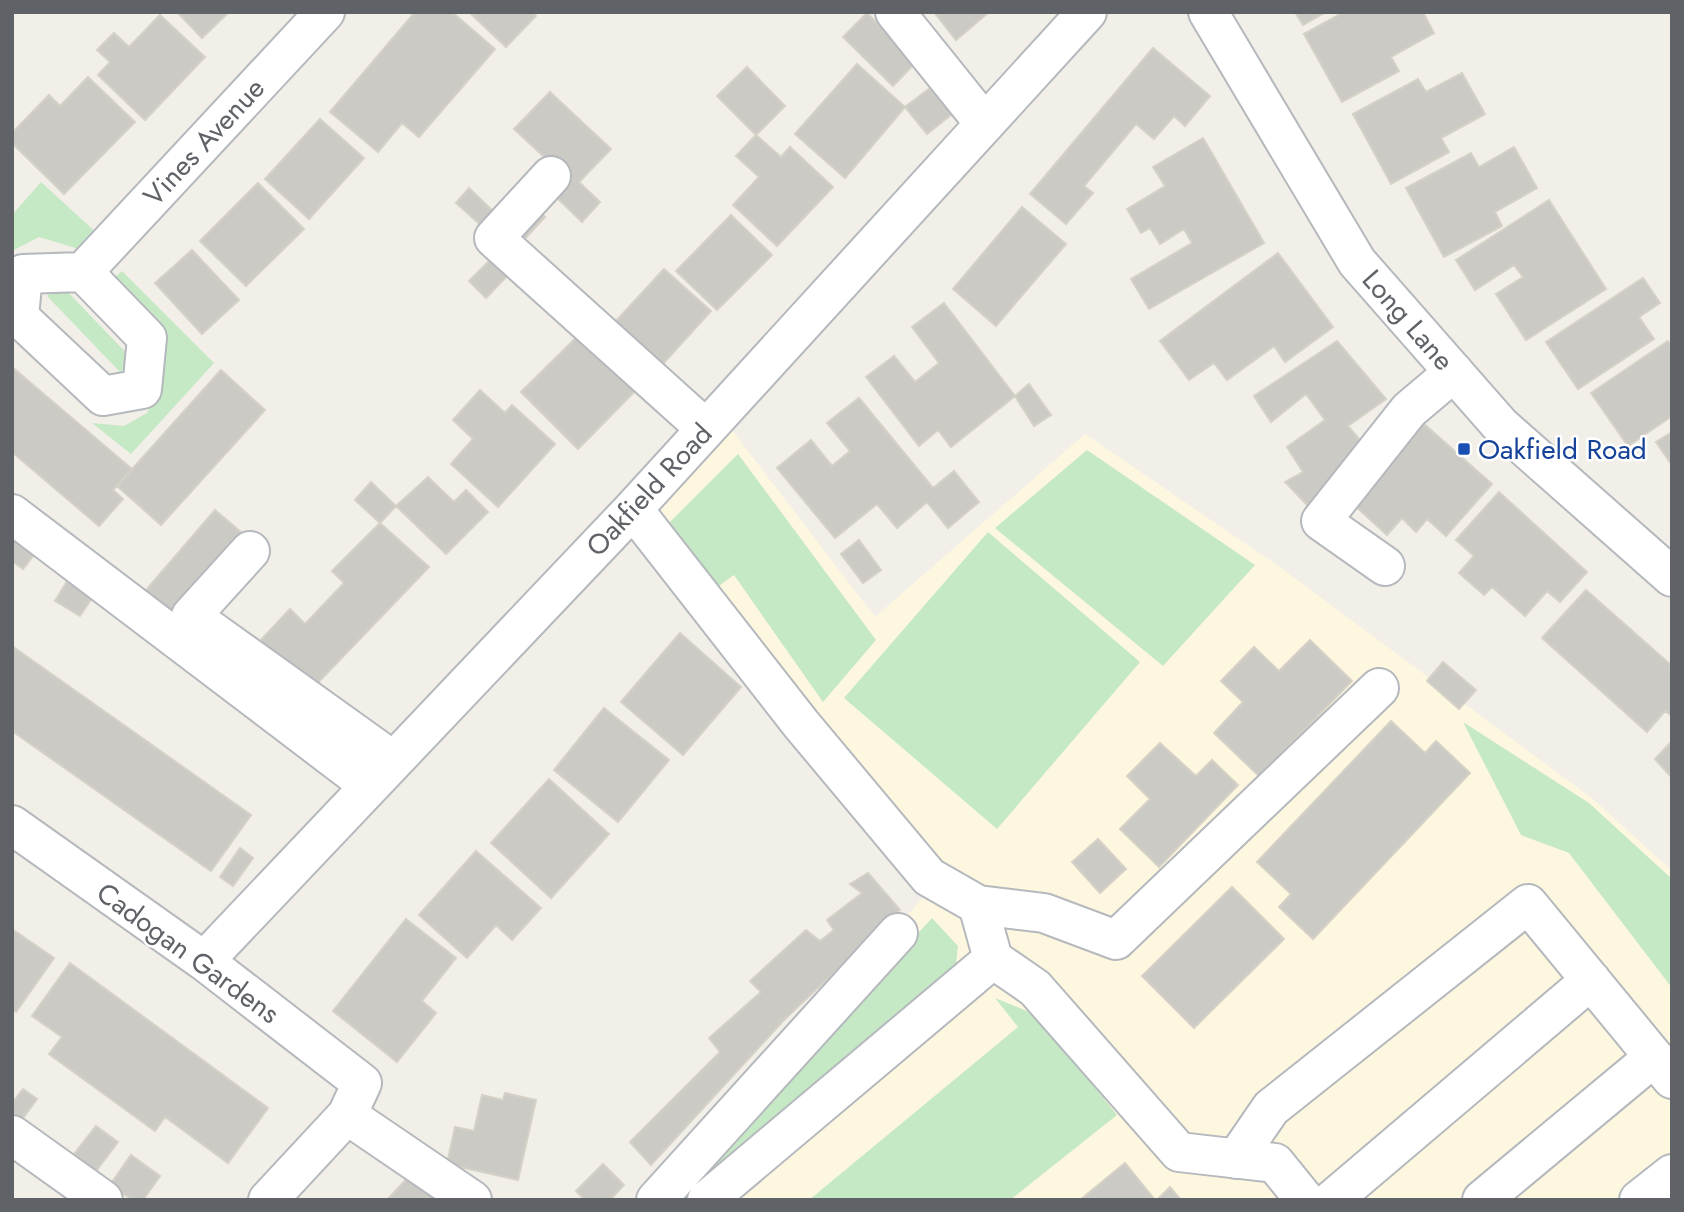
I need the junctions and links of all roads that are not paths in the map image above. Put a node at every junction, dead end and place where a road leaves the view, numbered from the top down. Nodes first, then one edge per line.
1 (325, 12) edge
2 (895, 12) edge
3 (1087, 12) edge
4 (1208, 12) edge
5 (985, 124) junction
6 (551, 176) dead end
7 (83, 272) dead end
8 (1454, 372) junction
9 (706, 429) junction
10 (634, 509) junction
11 (12, 514) edge
12 (250, 551) dead end
13 (1385, 566) dead end
14 (1672, 577) edge
15 (1379, 688) dead end
16 (381, 773) junction
17 (12, 825) edge
18 (978, 905) junction
19 (898, 933) dead end
20 (993, 959) junction
21 (204, 961) junction
22 (1591, 980) junction
23 (1663, 1068) edge
24 (354, 1099) junction
25 (12, 1135) edge
26 (1236, 1159) junction
27 (1672, 1174) edge
28 (103, 1200) edge
29 (268, 1200) edge
30 (472, 1200) edge
31 (656, 1200) edge
32 (707, 1200) edge
33 (1305, 1200) edge
34 (1332, 1200) edge
35 (1482, 1200) edge
36 (1639, 1200) edge

1 - 7 street, Vines Avenue
2 - 5 street
3 - 5 street, Oakfield Road
4 - 8 street, Long Lane
5 - 9 street, Oakfield Road
6 - 9 street
8 - 13 street
8 - 14 street, Long Lane
9 - 10 street, Oakfield Road
10 - 16 street, Oakfield Road
10 - 18 street
11 - 16 street
12 - 16 street
15 - 18 street
16 - 21 street, Oakfield Road
17 - 21 street, Cadogan Gardens
18 - 20 street
19 - 31 street
20 - 26 street
20 - 32 street
21 - 24 street, Cadogan Gardens
22 - 23 street
22 - 26 street
22 - 34 street
23 - 35 street
24 - 29 street
24 - 30 street, Cadogan Gardens
25 - 28 street
26 - 33 street
27 - 36 street

